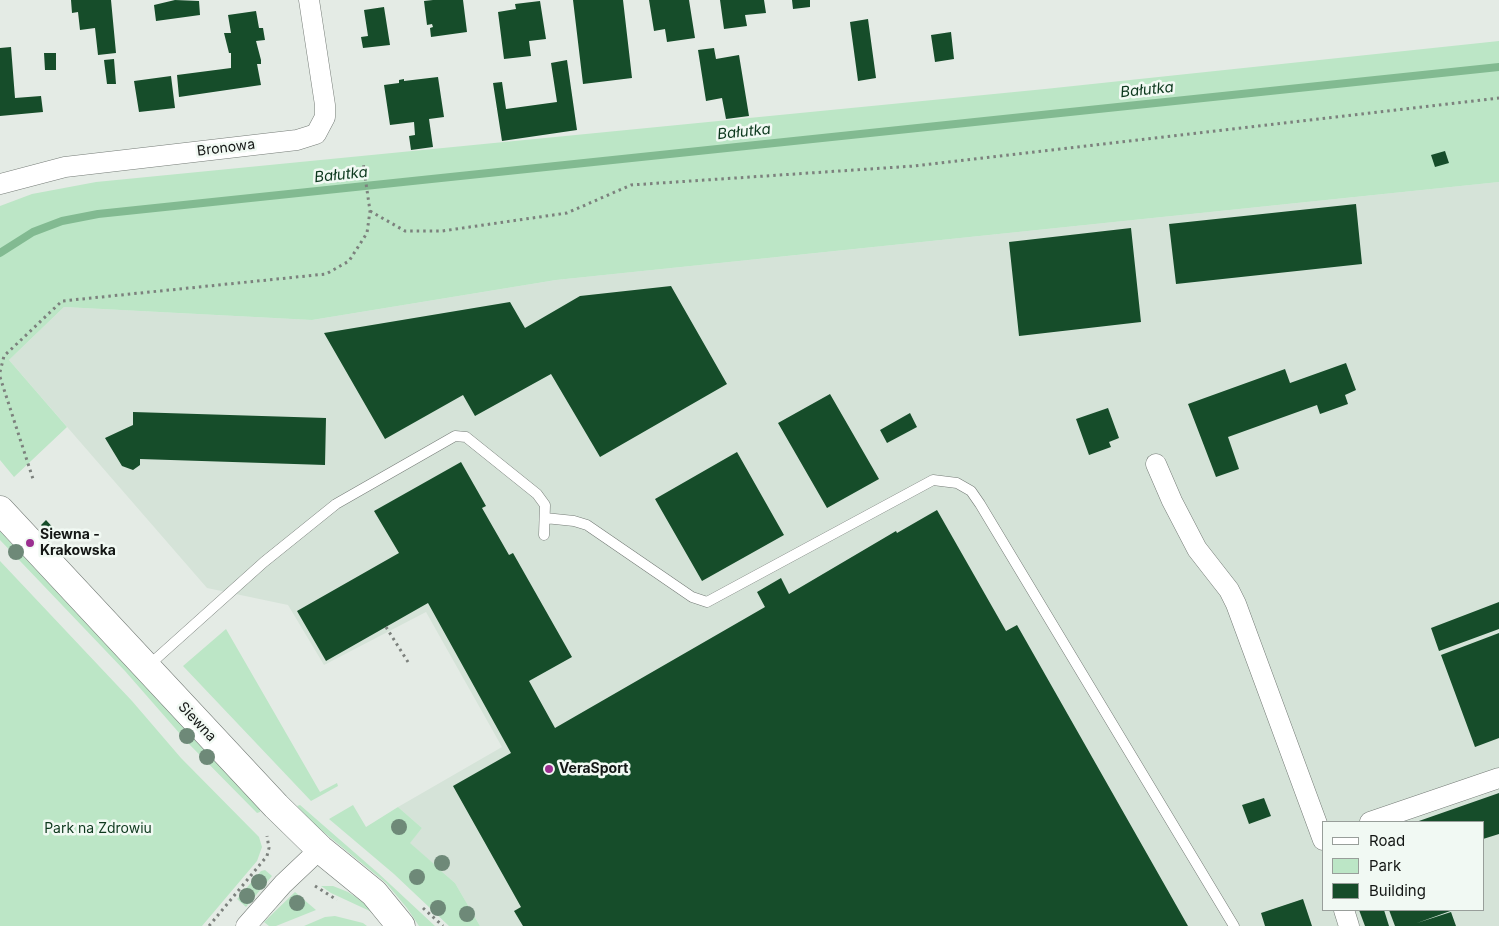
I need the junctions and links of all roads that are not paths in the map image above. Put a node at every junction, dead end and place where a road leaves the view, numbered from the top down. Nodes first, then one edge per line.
1 (309, 0) edge
2 (0, 184) edge
3 (1156, 464) dead end
4 (0, 510) edge
5 (545, 518) junction
6 (544, 536) dead end
7 (146, 667) junction
8 (1499, 778) edge
9 (1373, 821) edge
10 (1322, 837) edge
11 (320, 849) junction
12 (1344, 911) edge
13 (246, 926) edge
14 (401, 926) edge
15 (1234, 926) edge
16 (1349, 926) edge

1 - 2 street, Bronowa
3 - 10 street
4 - 7 street, Siewna
5 - 6 lane
5 - 7 lane
5 - 15 lane
7 - 11 street, Siewna
8 - 9 street
11 - 13 street
11 - 14 street, Siewna
12 - 16 street

